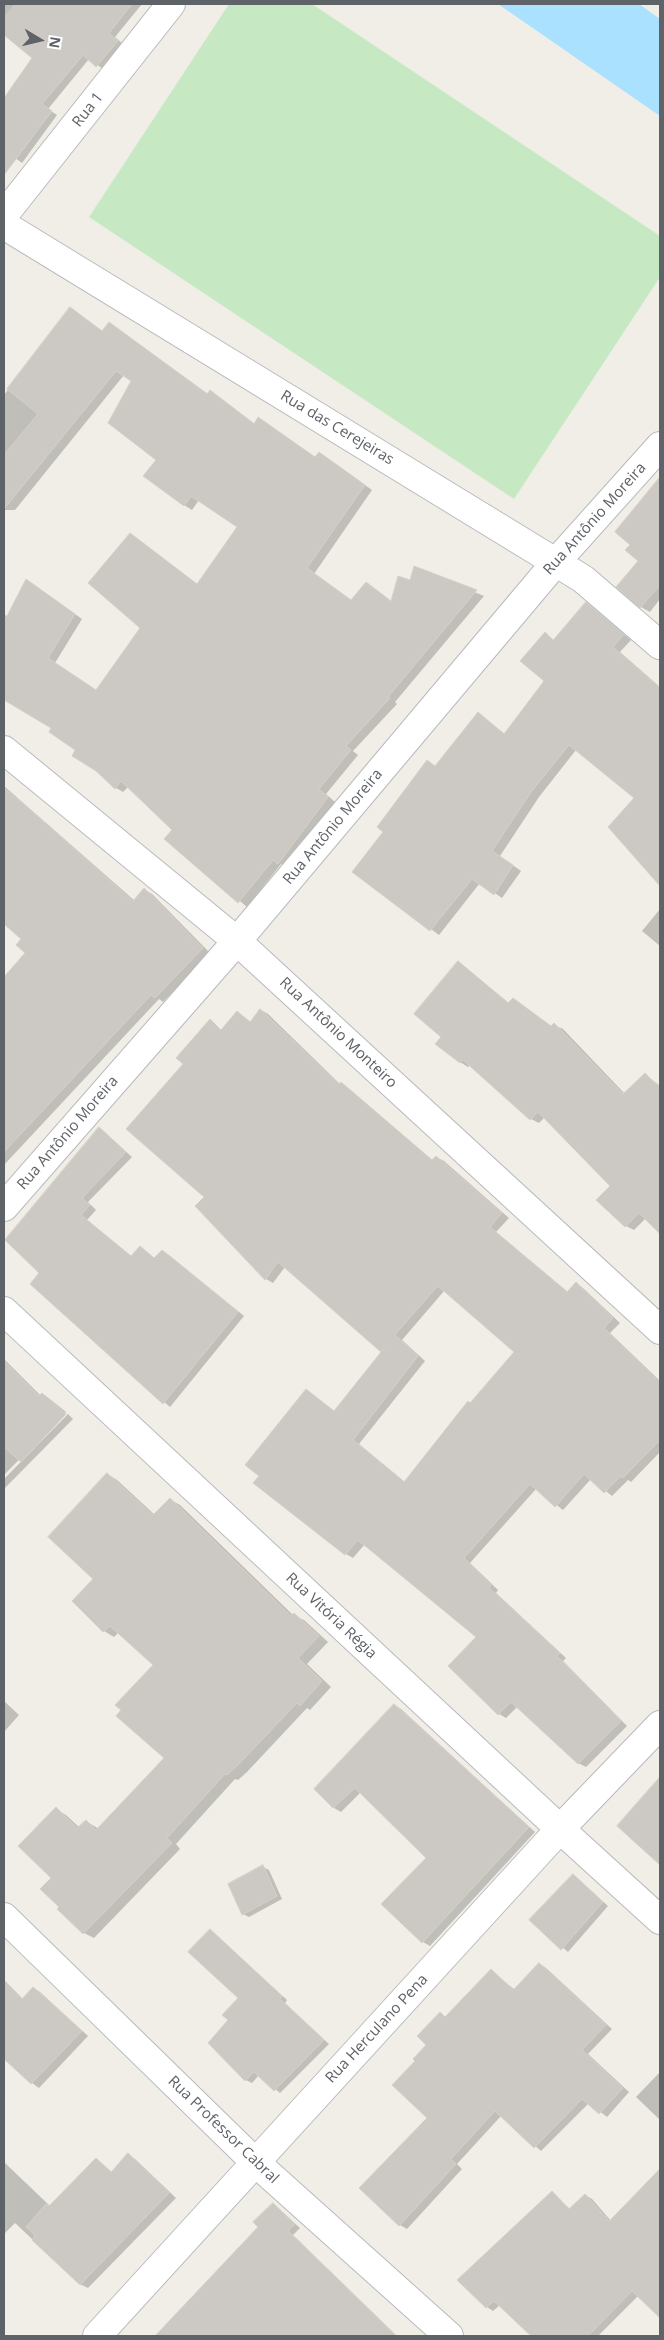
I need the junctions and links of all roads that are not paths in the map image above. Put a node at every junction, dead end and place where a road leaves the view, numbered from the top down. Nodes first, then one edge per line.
1 (171, 4) edge
2 (4, 216) edge
3 (4, 225) edge
4 (660, 446) edge
5 (556, 562) junction
6 (660, 646) edge
7 (4, 750) edge
8 (237, 941) junction
9 (4, 1207) edge
10 (4, 1311) edge
11 (660, 1330) edge
12 (660, 1725) edge
13 (560, 1830) junction
14 (4, 1917) edge
15 (660, 1920) edge
16 (256, 2162) junction
17 (112, 2331) edge
18 (448, 2336) edge

1 - 2 street, Rua 1
3 - 5 street, Rua das Cerejeiras
4 - 5 street, Rua Antônio Moreira
5 - 6 street, Rua das Cerejeiras
5 - 8 street, Rua Antônio Moreira
7 - 8 street, Rua Antônio Monteiro
8 - 9 street, Rua Antônio Moreira
8 - 11 street, Rua Antônio Monteiro
10 - 13 street, Rua Vitória Régia
12 - 13 street, Rua Herculano Pena
13 - 15 street, Rua Vitória Régia
13 - 16 street, Rua Herculano Pena
14 - 16 street, Rua Professor Cabral
16 - 17 street, Rua Herculano Pena
16 - 18 street, Rua Professor Cabral

